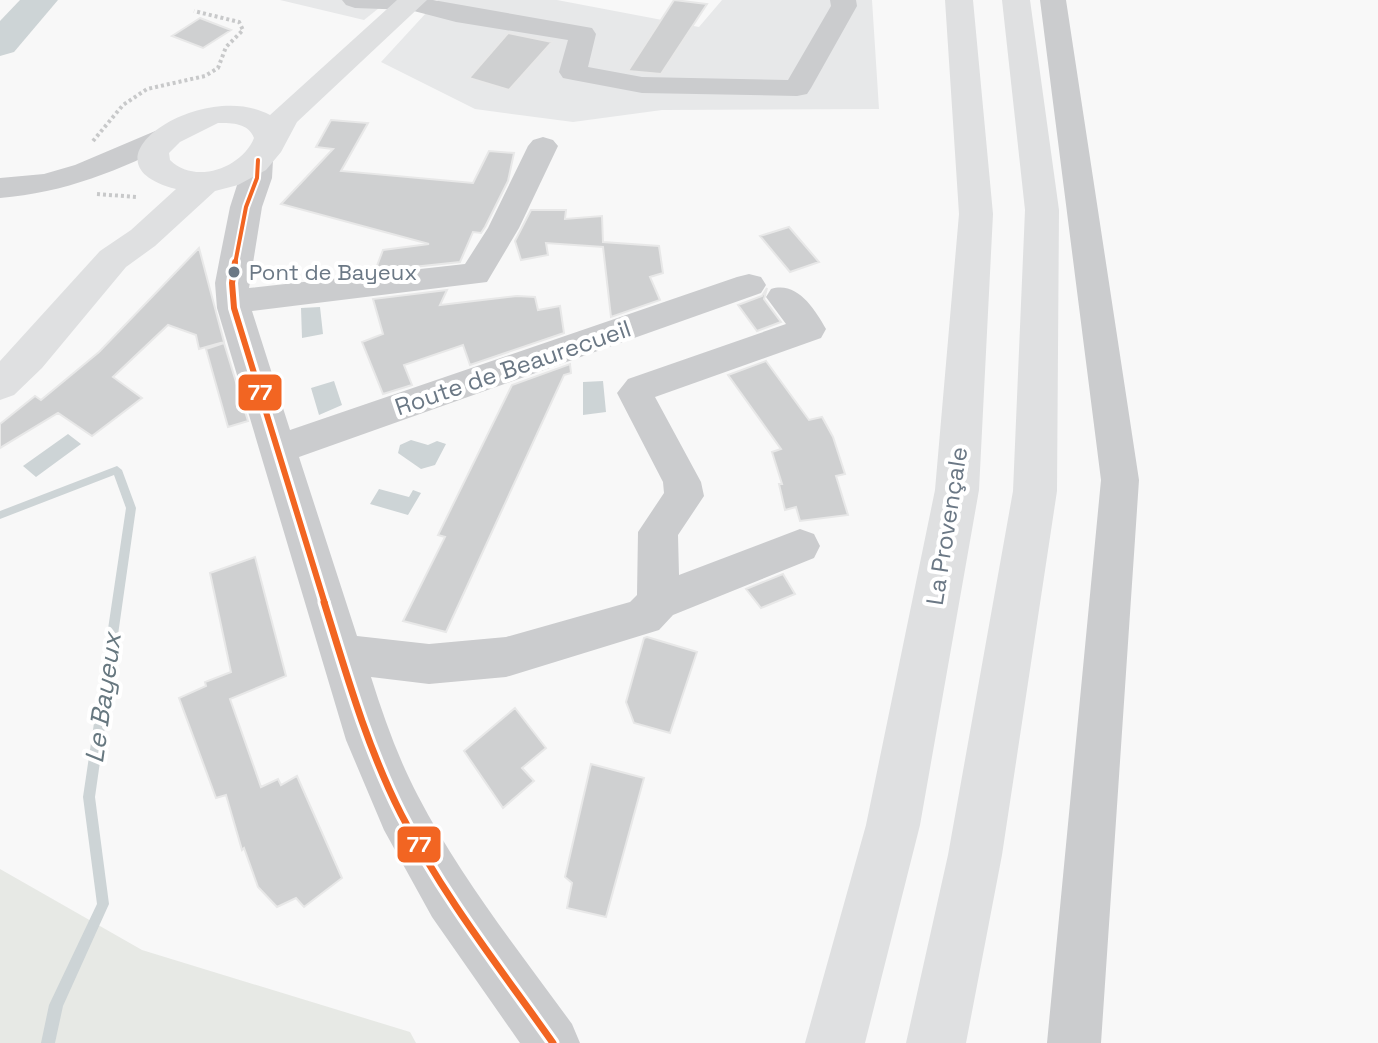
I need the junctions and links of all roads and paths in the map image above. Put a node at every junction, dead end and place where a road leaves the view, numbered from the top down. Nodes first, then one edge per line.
1 (355, 0) edge
2 (843, 0) edge
3 (959, 0) edge
4 (1016, 0) edge
5 (1053, 0) edge
6 (412, 1) edge
7 (194, 11) dead end
8 (371, 41) junction
9 (233, 114) junction
10 (543, 146) dead end
11 (264, 149) junction
12 (160, 154) junction
13 (81, 172) junction
14 (214, 180) junction
15 (0, 188) edge
16 (246, 207) junction
17 (113, 259) junction
18 (749, 285) dead end
19 (783, 297) dead end
20 (234, 301) junction
21 (0, 385) edge
22 (277, 450) junction
23 (800, 546) dead end
24 (658, 602) junction
25 (341, 654) junction
26 (553, 1043) edge
27 (835, 1043) edge
28 (936, 1043) edge
29 (1074, 1043) edge

1 - 6 street
2 - 6 street
3 - 27 main road, La Provençale
4 - 28 main road
5 - 29 street
6 - 8 main road
7 - 13 path
8 - 9 main road
8 - 11 main road
9 - 11 main road
9 - 12 main road
10 - 20 street
11 - 14 main road
11 - 16 street
12 - 13 street
12 - 14 main road
12 - 17 main road
13 - 15 street
14 - 16 street
14 - 17 main road
16 - 20 street
17 - 21 main road
18 - 22 street, Route de Beaurecueil
19 - 24 street
20 - 22 street
22 - 25 street
23 - 24 street
24 - 25 street
25 - 26 street

